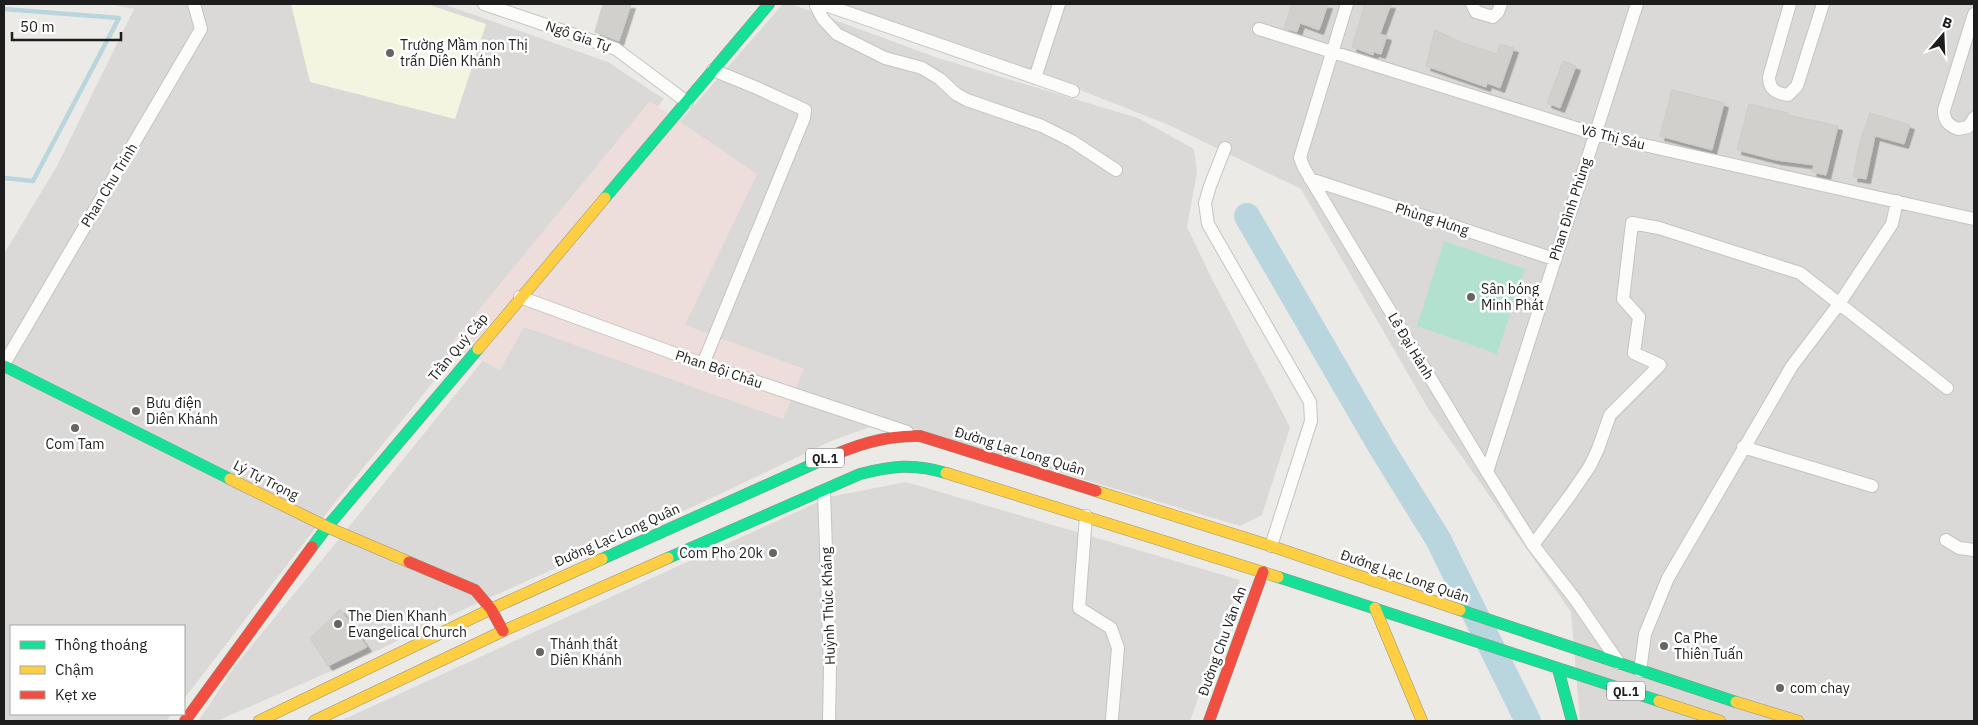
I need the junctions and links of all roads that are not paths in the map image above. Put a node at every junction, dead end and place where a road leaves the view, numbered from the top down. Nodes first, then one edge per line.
1 (194, 4) edge
2 (484, 4) edge
3 (769, 4) edge
4 (816, 4) edge
5 (823, 4) edge
6 (1059, 4) edge
7 (1346, 4) edge
8 (1472, 4) edge
9 (1501, 4) edge
10 (1637, 4) edge
11 (1790, 4) edge
12 (1824, 4) edge
13 (1974, 14) edge
14 (1259, 29) dead end
15 (1332, 52) junction
16 (713, 70) junction
17 (1035, 78) junction
18 (1073, 92) dead end
19 (687, 102) junction
20 (1974, 118) edge
21 (1595, 134) junction
22 (1225, 148) dead end
23 (1116, 170) dead end
24 (1310, 179) junction
25 (1897, 201) junction
26 (1974, 219) edge
27 (1554, 259) junction
28 (520, 297) junction
29 (1839, 304) junction
30 (703, 364) junction
31 (4, 365) edge
32 (1947, 388) dead end
33 (920, 436) junction
34 (1743, 447) junction
35 (1487, 472) junction
36 (1872, 486) dead end
37 (824, 491) junction
38 (1086, 516) junction
39 (327, 527) junction
40 (1946, 540) dead end
41 (1533, 545) junction
42 (1271, 546) junction
43 (1974, 550) edge
44 (1262, 572) junction
45 (1375, 608) junction
46 (491, 609) junction
47 (503, 631) junction
48 (1619, 663) junction
49 (1558, 668) junction
50 (1640, 671) junction
51 (1112, 718) dead end
52 (184, 721) edge
53 (258, 721) edge
54 (314, 721) edge
55 (829, 721) edge
56 (1209, 721) edge
57 (1422, 721) edge
58 (1572, 721) edge
59 (1720, 721) edge
60 (1798, 721) edge

1 - 31 street, Phan Chu Trinh
2 - 19 street, Ngô Gia Tự
3 - 16 main road, Trần Quý Cáp
4 - 23 street
5 - 17 street
6 - 17 street
7 - 15 street, Lê Đại Hành
8 - 9 street
10 - 21 street, Phan Đình Phùng
11 - 12 street
13 - 20 street
14 - 15 street, Võ Thị Sáu
15 - 21 street, Võ Thị Sáu
15 - 24 street, Lê Đại Hành
16 - 19 main road, Trần Quý Cáp
16 - 30 street
17 - 18 street
19 - 28 main road, Trần Quý Cáp
21 - 25 street, Võ Thị Sáu
21 - 27 street, Phan Đình Phùng
22 - 42 street
24 - 27 street, Phùng Hưng
24 - 35 street, Lê Đại Hành
25 - 26 street, Võ Thị Sáu
25 - 29 street
27 - 35 street, Phan Đình Phùng
28 - 30 street, Phan Bội Châu
28 - 39 main road, Trần Quý Cáp
29 - 32 street
29 - 34 street
29 - 41 street
30 - 33 street, Phan Bội Châu
31 - 39 main road, Lý Tự Trọng
33 - 42 main road, Đường Lạc Long Quân / QL.1
33 - 46 main road, Đường Lạc Long Quân / QL.1
34 - 36 street
34 - 50 street
35 - 41 street, Lê Đại Hành
37 - 38 main road, QL.1
37 - 47 main road, QL.1
37 - 55 street, Huỳnh Thúc Kháng
38 - 44 main road, QL.1
38 - 51 street
39 - 46 main road, Lý Tự Trọng
39 - 52 main road, Trần Quý Cáp
40 - 43 street
41 - 48 street, Lê Đại Hành
42 - 48 main road, Đường Lạc Long Quân / QL.1
44 - 45 main road, QL.1
44 - 56 main road, Đường Chu Văn An
45 - 49 main road, QL.1
45 - 57 main road
46 - 47 main road, Lý Tự Trọng
46 - 53 main road, Đường Lạc Long Quân / QL.1
47 - 54 main road, QL.1
48 - 50 main road, Đường Lạc Long Quân / QL.1
49 - 58 main road
49 - 59 main road, QL.1
50 - 60 main road, Đường Lạc Long Quân / QL.1

